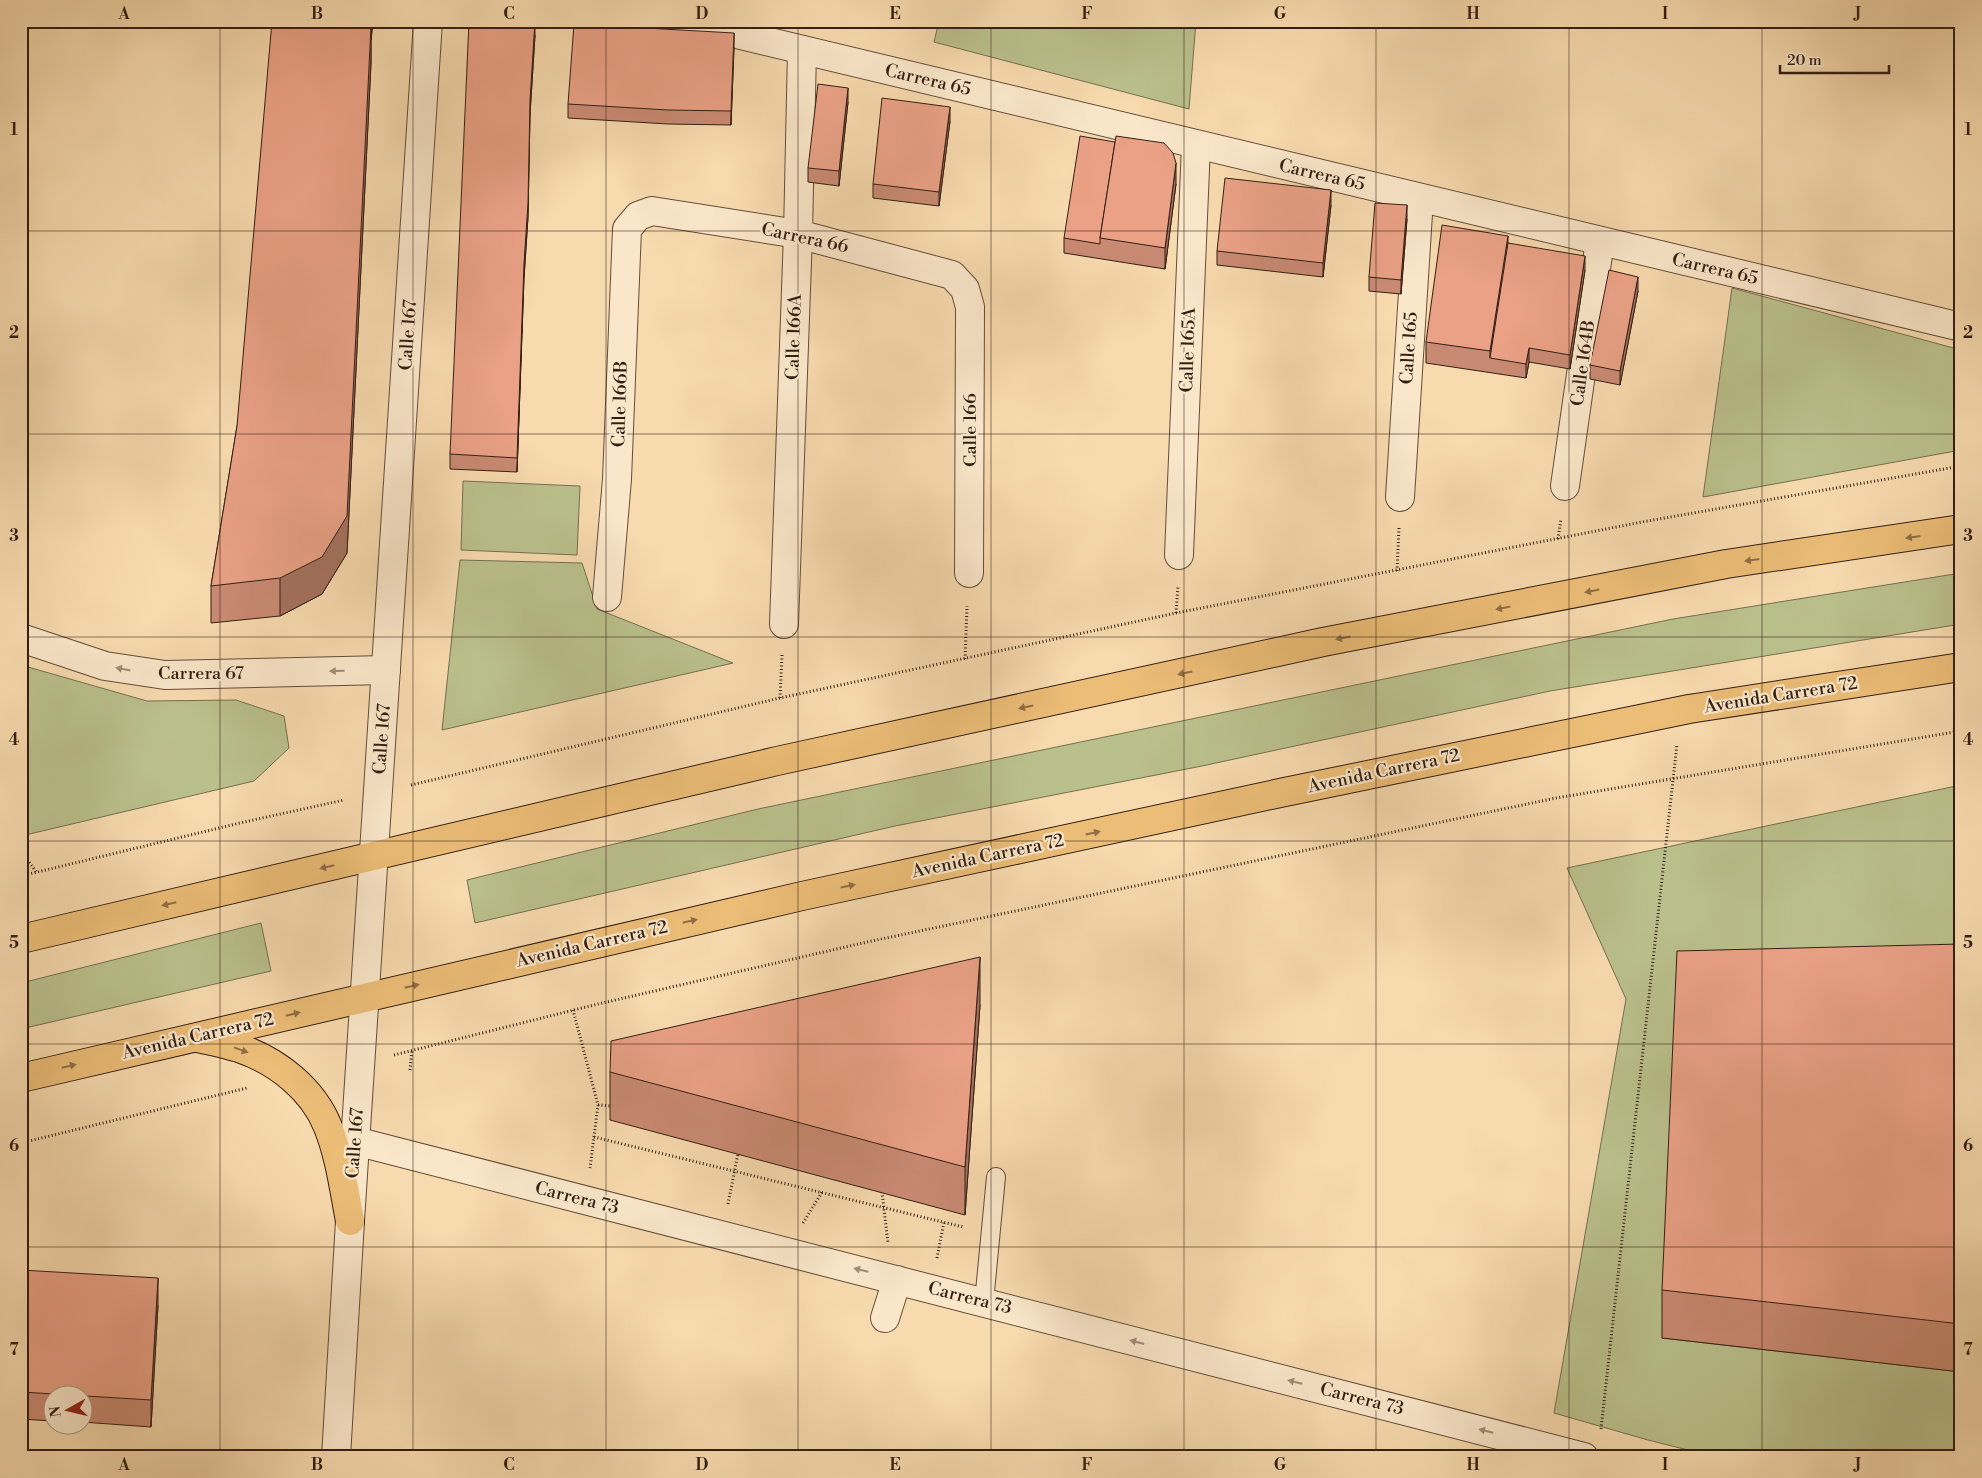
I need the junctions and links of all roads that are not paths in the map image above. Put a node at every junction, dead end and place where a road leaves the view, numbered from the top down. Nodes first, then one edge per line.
1 (428, 21) edge
2 (682, 21) edge
3 (802, 50) junction
4 (1196, 144) junction
5 (1419, 198) junction
6 (638, 216) joint
7 (798, 234) junction
8 (1600, 241) junction
9 (965, 289) joint
10 (1961, 327) edge
11 (1565, 486) dead end
12 (1400, 497) road end
13 (1961, 530) edge
14 (1179, 555) dead end
15 (969, 573) road end
16 (607, 597) dead end
17 (784, 624) road end
18 (21, 638) edge
19 (1961, 667) edge
20 (386, 670) junction
21 (375, 856) junction
22 (21, 939) edge
23 (365, 997) junction
24 (195, 1037) junction
25 (21, 1078) edge
26 (355, 1141) junction
27 (996, 1177) dead end
28 (350, 1221) junction
29 (897, 1280) junction
30 (984, 1302) junction
31 (885, 1318) dead end
32 (1592, 1447) edge
33 (1525, 1449) edge
34 (336, 1457) edge

1 - 20 street, Calle 167
2 - 3 street, Carrera 65
3 - 4 street, Carrera 65
3 - 7 street, Calle 166A
4 - 5 street, Carrera 65
4 - 14 street, Calle 165A
5 - 8 street, Carrera 65
5 - 12 street, Calle 165
6 - 7 street, Carrera 66
6 - 16 street, Calle 166B
7 - 9 street, Carrera 66
7 - 17 street, Calle 166A
8 - 10 street, Carrera 65
8 - 11 street, Calle 164B
9 - 15 street, Calle 166
13 -> 21 highway
20 -> 18 street, Carrera 67
23 -> 19 highway, Avenida Carrera 72
20 - 21 street, Calle 167
21 -> 22 highway
21 - 23 street, Calle 167
24 -> 23 highway, Avenida Carrera 72
23 - 26 street, Calle 167
25 -> 24 highway, Avenida Carrera 72
24 -> 28 highway
26 - 28 street, Calle 167
29 -> 26 street, Carrera 73
27 - 30 lane
28 - 34 street, Calle 167
29 - 30 street, Carrera 73
29 - 31 street
33 -> 30 street, Carrera 73
32 - 33 street, Carrera 73

